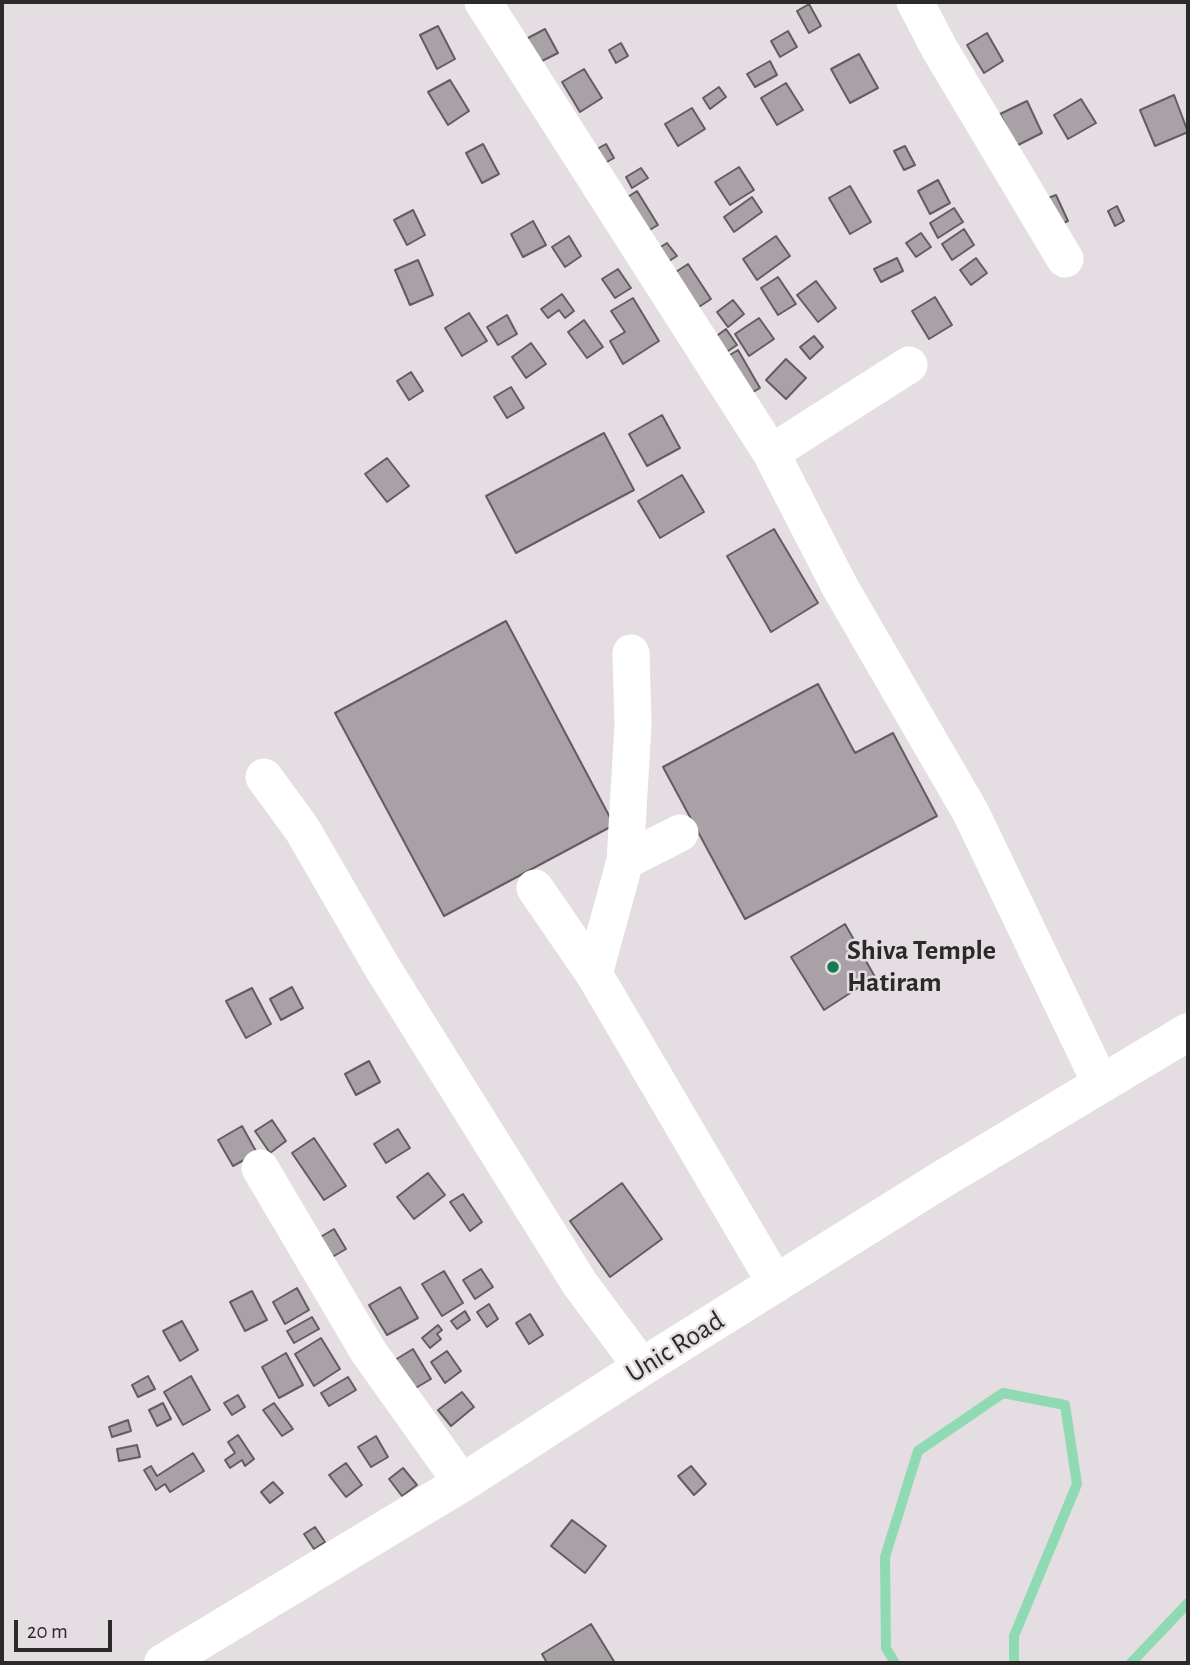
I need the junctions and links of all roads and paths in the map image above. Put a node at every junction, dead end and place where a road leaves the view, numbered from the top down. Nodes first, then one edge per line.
1 (483, 2) edge
2 (915, 2) edge
3 (1065, 259) dead end
4 (909, 365) dead end
5 (771, 453) junction
6 (631, 653) dead end
7 (264, 777) dead end
8 (680, 833) dead end
9 (625, 861) junction
10 (535, 888) dead end
11 (594, 974) junction
12 (1188, 1032) edge
13 (1101, 1084) junction
14 (261, 1168) dead end
15 (776, 1284) junction
16 (642, 1367) junction
17 (462, 1483) junction
18 (163, 1663) edge

1 - 5 street
2 - 3 street
4 - 5 street
5 - 13 street
6 - 9 street
7 - 16 street
8 - 9 street
9 - 11 street
10 - 11 street
11 - 15 street
12 - 13 main road, Unic Road
13 - 15 main road, Unic Road
14 - 17 street
15 - 16 main road, Unic Road
16 - 17 main road, Unic Road
17 - 18 main road, Unic Road

